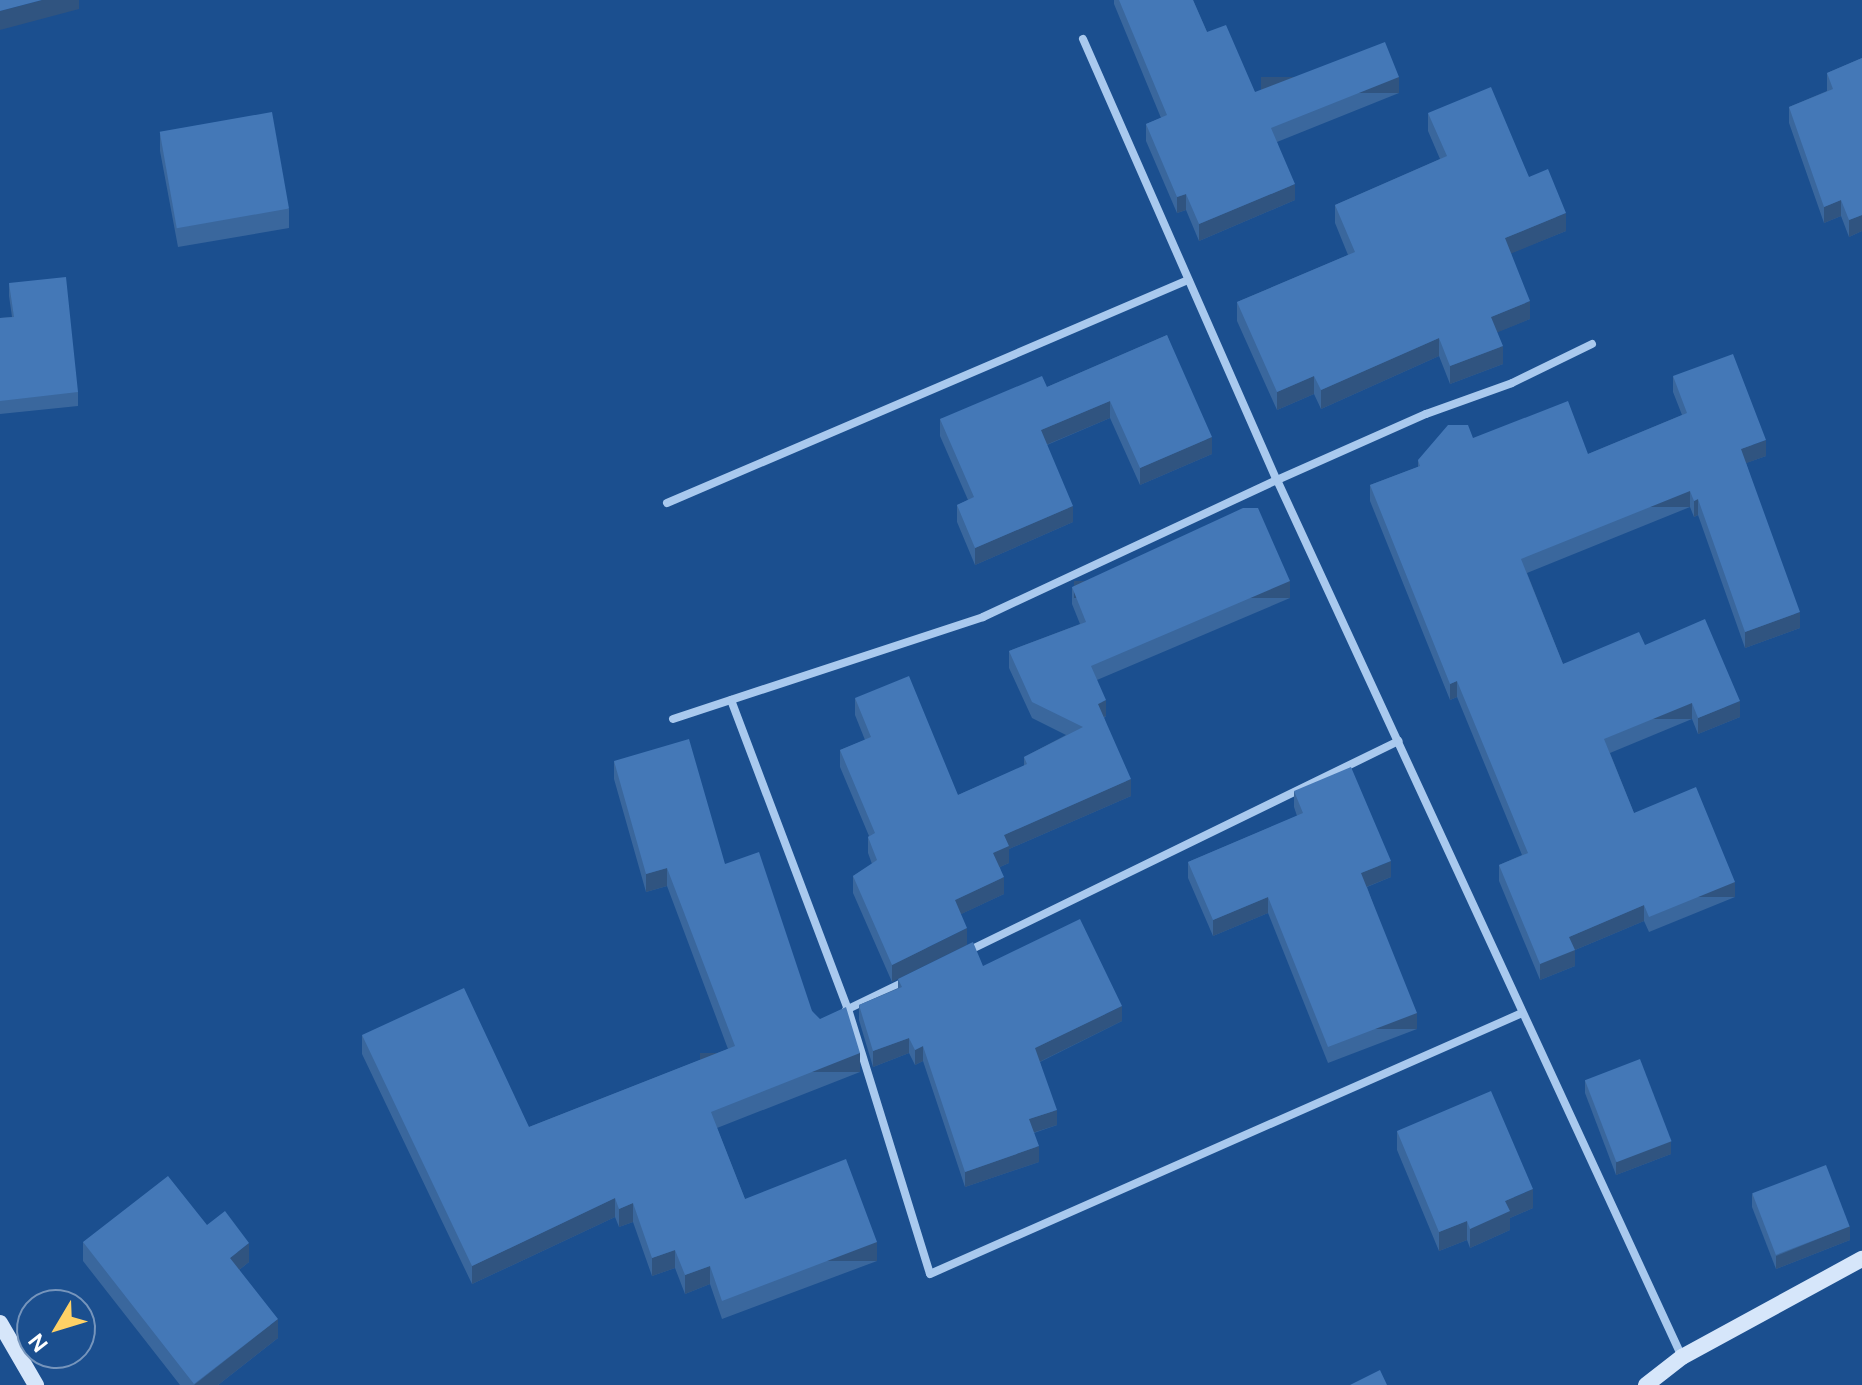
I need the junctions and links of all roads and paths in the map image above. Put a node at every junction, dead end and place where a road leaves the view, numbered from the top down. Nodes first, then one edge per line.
1 (1083, 39) dead end
2 (1188, 280) junction
3 (1592, 344) dead end
4 (1277, 480) junction
5 (667, 503) dead end
6 (731, 700) junction
7 (673, 719) dead end
8 (1399, 741) junction
9 (961, 954) edge
10 (919, 975) edge
11 (848, 1009) junction
12 (1522, 1013) junction
13 (838, 1015) edge
14 (1862, 1259) edge
15 (0, 1323) edge
16 (1682, 1357) junction
17 (36, 1385) edge
18 (1646, 1385) edge

1 - 2 street
2 - 4 street
2 - 5 street
3 - 4 street
4 - 6 street
4 - 8 street
6 - 7 street
6 - 11 street
8 - 9 street
8 - 12 street
10 - 11 street
11 - 12 street
11 - 13 street
12 - 16 street
14 - 16 main road
15 - 17 main road
16 - 18 main road

